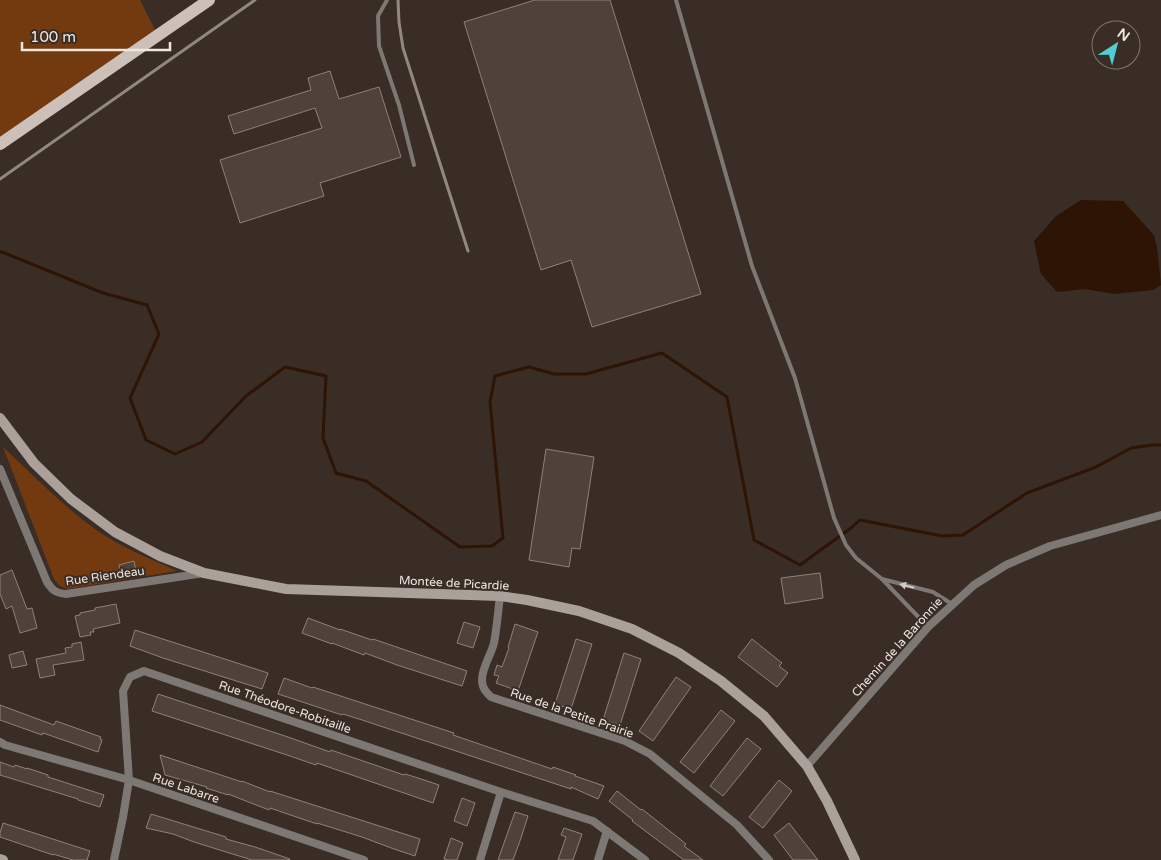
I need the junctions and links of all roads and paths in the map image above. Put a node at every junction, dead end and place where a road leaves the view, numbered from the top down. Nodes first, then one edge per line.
1 (209, 0) edge
2 (387, 0) edge
3 (676, 0) edge
4 (0, 144) edge
5 (414, 165) dead end
6 (0, 418) edge
7 (0, 469) edge
8 (1161, 516) edge
9 (204, 573) junction
10 (882, 579) junction
11 (500, 596) junction
12 (952, 604) junction
13 (928, 627) junction
14 (0, 742) edge
15 (807, 766) junction
16 (129, 780) junction
17 (502, 792) junction
18 (607, 831) junction
19 (114, 860) edge
20 (364, 860) edge
21 (480, 860) edge
22 (598, 860) edge
23 (646, 860) edge
24 (769, 860) edge
25 (856, 860) edge

1 - 4 main road
2 - 5 lane
3 - 10 lane
6 - 9 street, Montée de Picardie
7 - 9 street, Rue Riendeau
8 - 12 street, Chemin de la Baronnie
9 - 11 street, Montée de Picardie
12 -> 10 lane
10 - 13 lane
11 - 15 street, Montée de Picardie
11 - 24 street, Rue de la Petite Prairie
12 - 13 street, Chemin de la Baronnie
13 - 15 street, Chemin de la Baronnie
14 - 16 street, Rue Labarre
15 - 25 street, Montée de Picardie
16 - 17 street, Rue Théodore-Robitaille
16 - 19 street, Rue Théodore-Robitaille
16 - 20 street, Rue Labarre
17 - 18 street, Rue Théodore-Robitaille
17 - 21 street
18 - 22 street
18 - 23 street, Rue Théodore-Robitaille

